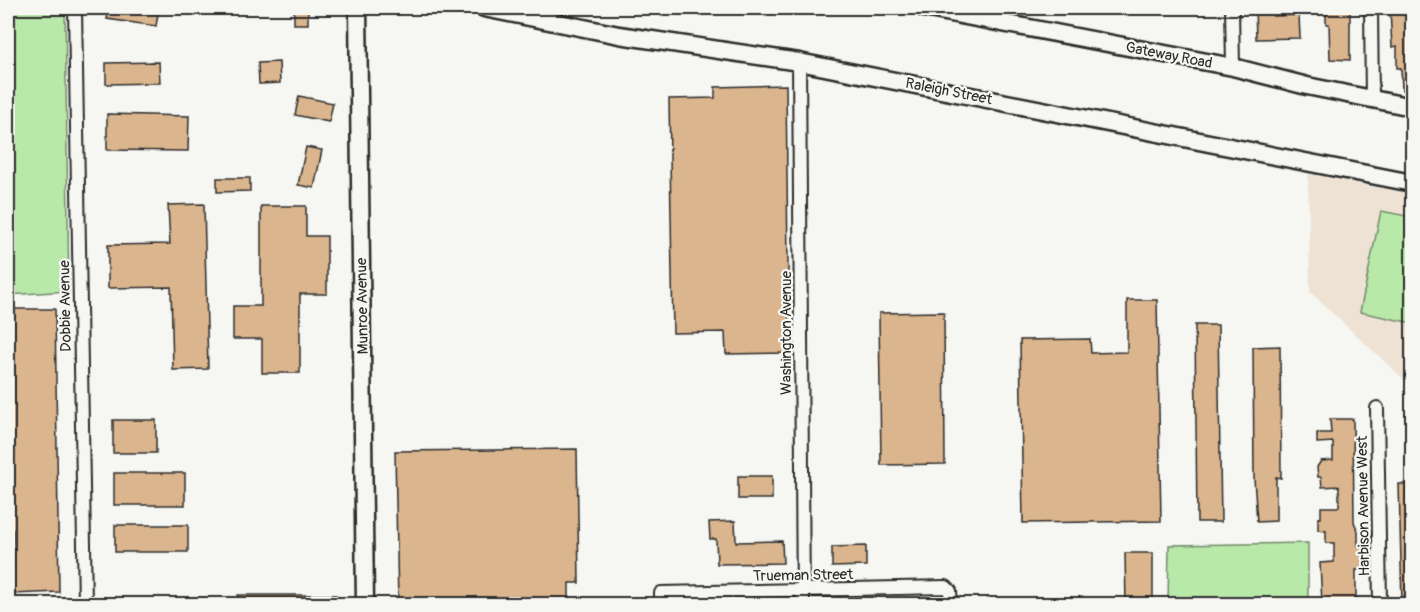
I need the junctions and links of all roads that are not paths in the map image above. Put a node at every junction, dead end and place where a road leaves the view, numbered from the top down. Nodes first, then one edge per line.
1 (75, 8) edge
2 (358, 8) edge
3 (484, 8) edge
4 (924, 8) edge
5 (1232, 8) edge
6 (1371, 8) edge
7 (799, 62) junction
8 (1233, 67) junction
9 (1372, 99) junction
10 (1413, 107) edge
11 (1413, 183) edge
12 (1377, 408) dead end
13 (802, 590) junction
14 (661, 599) edge
15 (85, 604) edge
16 (365, 604) edge
17 (803, 604) edge
18 (951, 604) edge
19 (1380, 604) edge

1 - 15 street, Dobbie Avenue
2 - 16 street, Munroe Avenue
3 - 7 street, Raleigh Street
4 - 8 street, Gateway Road
5 - 8 street
6 - 9 street
7 - 11 street, Raleigh Street
7 - 13 street, Washington Avenue
8 - 9 street, Gateway Road
9 - 10 street, Gateway Road
12 - 19 street, Harbison Avenue West
13 - 14 street, Trueman Street
13 - 17 street, Washington Avenue
13 - 18 street, Trueman Street

